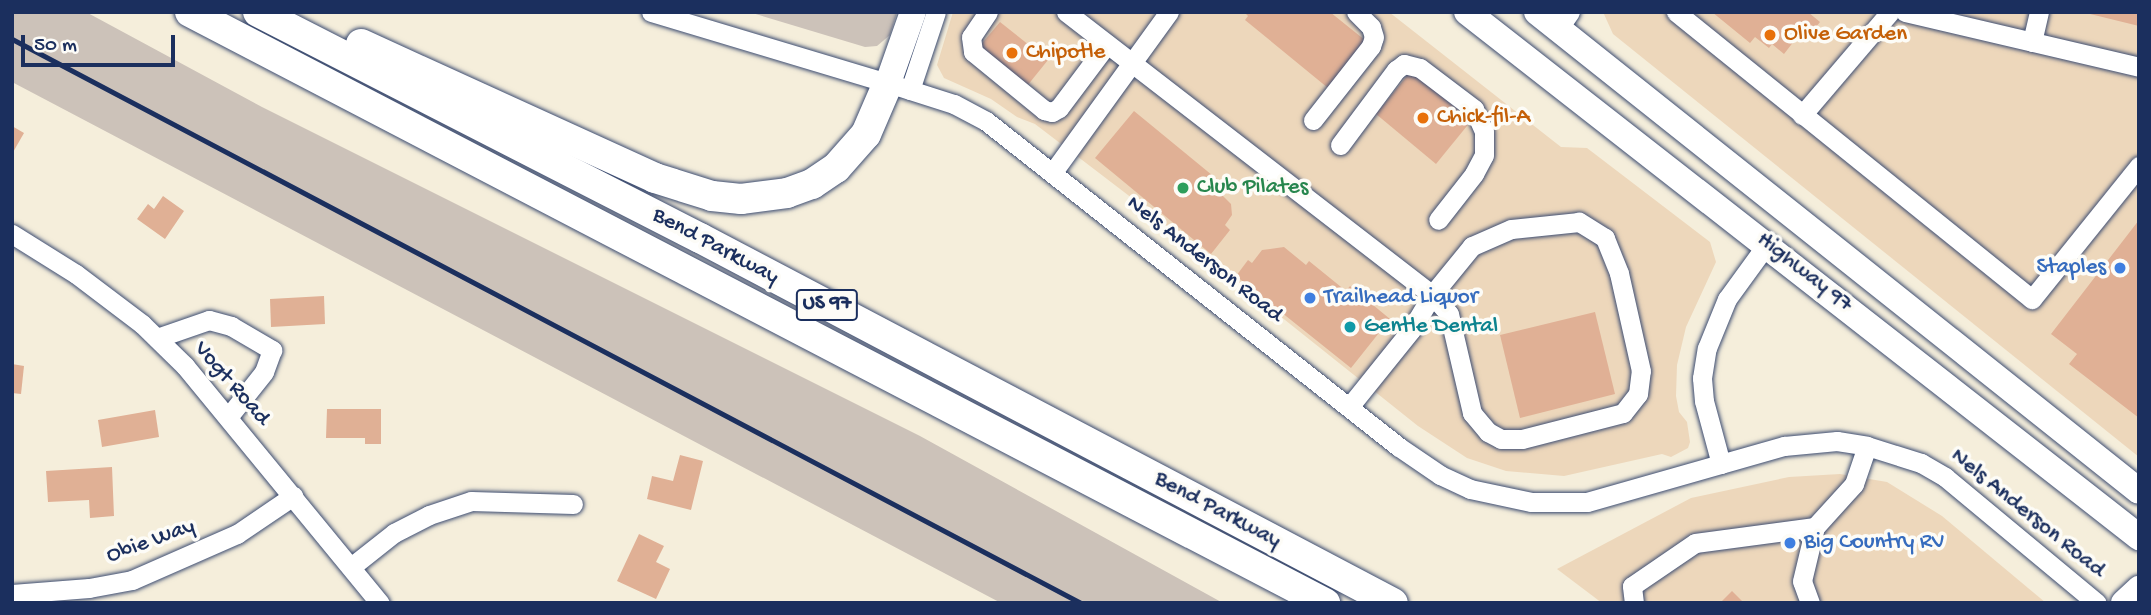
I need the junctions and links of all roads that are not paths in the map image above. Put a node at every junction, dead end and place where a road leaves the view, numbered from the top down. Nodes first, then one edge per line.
1 (190, 12) edge
2 (258, 12) edge
3 (276, 12) edge
4 (651, 12) edge
5 (913, 12) edge
6 (936, 12) edge
7 (988, 12) edge
8 (1066, 12) edge
9 (1169, 12) edge
10 (1356, 12) edge
11 (1467, 12) edge
12 (1537, 12) edge
13 (1676, 12) edge
14 (1890, 12) edge
15 (1905, 12) edge
16 (2039, 12) edge
17 (1090, 19) edge
18 (1564, 21) edge
19 (2032, 42) junction
20 (1107, 44) junction
21 (1133, 64) junction
22 (2139, 67) edge
23 (899, 86) junction
24 (1802, 116) junction
25 (1313, 120) dead end
26 (1340, 145) dead end
27 (2139, 166) edge
28 (1053, 172) junction
29 (1438, 220) dead end
30 (12, 234) edge
31 (1767, 244) junction
32 (1432, 295) junction
33 (157, 338) junction
34 (1349, 407) junction
35 (229, 416) junction
36 (1867, 446) junction
37 (1721, 464) junction
38 (2139, 491) edge
39 (293, 496) junction
40 (573, 503) dead end
41 (1815, 527) junction
42 (2139, 537) edge
43 (351, 567) junction
44 (2139, 589) edge
45 (12, 593) edge
46 (380, 603) edge
47 (1325, 603) edge
48 (1393, 603) edge
49 (1634, 603) edge
50 (1810, 603) edge
51 (2097, 603) edge
52 (2124, 603) edge

1 - 47 highway, Bend Parkway / US 97
2 - 48 highway, Bend Parkway / US 97
3 - 23 highway
4 - 23 street, Nels Anderson Road
5 - 23 main road
6 - 23 street
7 - 20 street
8 - 17 street
9 - 21 street
10 - 25 street
11 - 31 main road, Highway 97
12 - 18 main road, Highway 97
13 - 24 street
14 - 24 street
15 - 19 street
16 - 19 street
17 - 20 street
18 - 38 main road, Highway 97
19 - 22 street
20 - 21 street
21 - 28 street
21 - 32 street
23 - 28 street, Nels Anderson Road
24 - 27 street
26 - 29 street
28 - 34 street, Nels Anderson Road
30 - 33 street, Vogt Road
31 - 37 street
31 - 42 main road, Highway 97
32 - 32 street
32 - 34 street
33 - 35 street, Vogt Road
33 - 35 street
34 - 37 street, Nels Anderson Road
35 - 39 street, Vogt Road
36 - 37 street, Nels Anderson Road
36 - 41 street
36 - 51 street, Nels Anderson Road
39 - 43 street, Vogt Road
39 - 45 street, Obie Way
40 - 43 street
41 - 49 street
41 - 50 street
43 - 46 street, Vogt Road
44 - 52 main road

